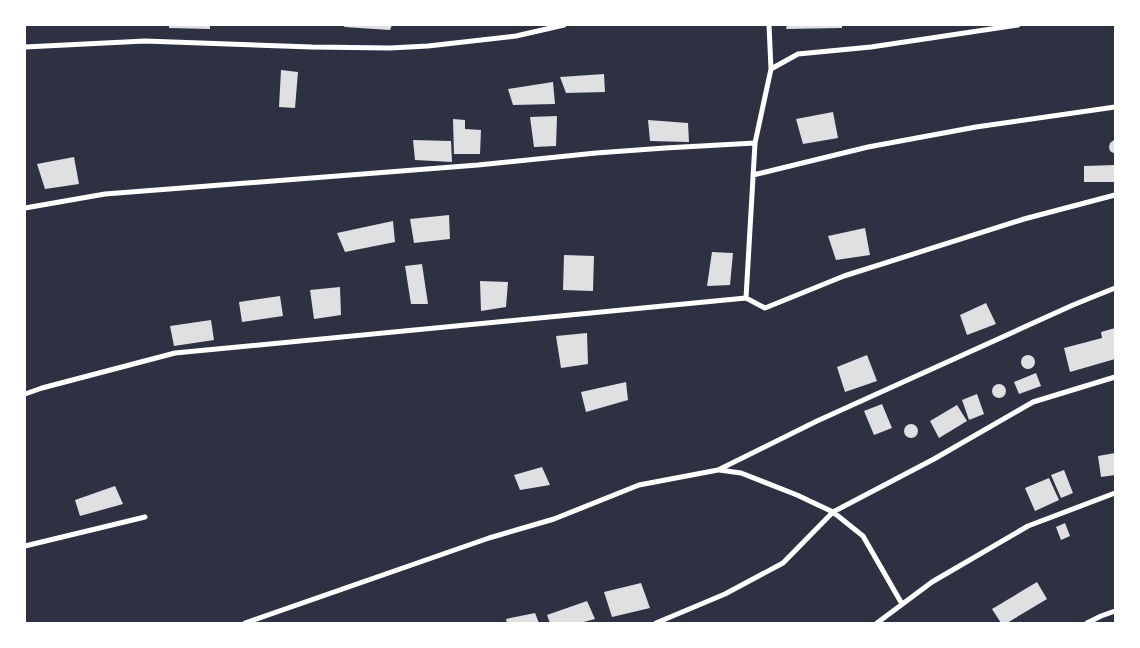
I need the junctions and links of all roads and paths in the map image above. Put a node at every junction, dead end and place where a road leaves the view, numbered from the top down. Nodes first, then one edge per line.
1 (564, 25) edge
2 (769, 25) edge
3 (1018, 25) edge
4 (25, 47) edge
5 (771, 69) junction
6 (1115, 107) edge
7 (755, 143) junction
8 (753, 175) junction
9 (1115, 195) edge
10 (25, 208) edge
11 (1115, 288) edge
12 (746, 298) junction
13 (1115, 377) edge
14 (25, 394) edge
15 (718, 470) junction
16 (1115, 492) edge
17 (833, 512) junction
18 (145, 518) dead end
19 (25, 546) edge
20 (902, 604) junction
21 (1115, 611) edge
22 (245, 623) edge
23 (656, 623) edge
24 (878, 623) edge
25 (1087, 623) edge

1 - 4 street
2 - 5 street
3 - 5 street
5 - 7 street
6 - 8 street
7 - 8 street
7 - 10 street
8 - 12 street
9 - 12 street
11 - 15 street
12 - 14 street
13 - 17 street
15 - 17 street
15 - 22 street
16 - 20 street
17 - 20 street
17 - 23 street
18 - 19 street
20 - 24 street
21 - 25 street

